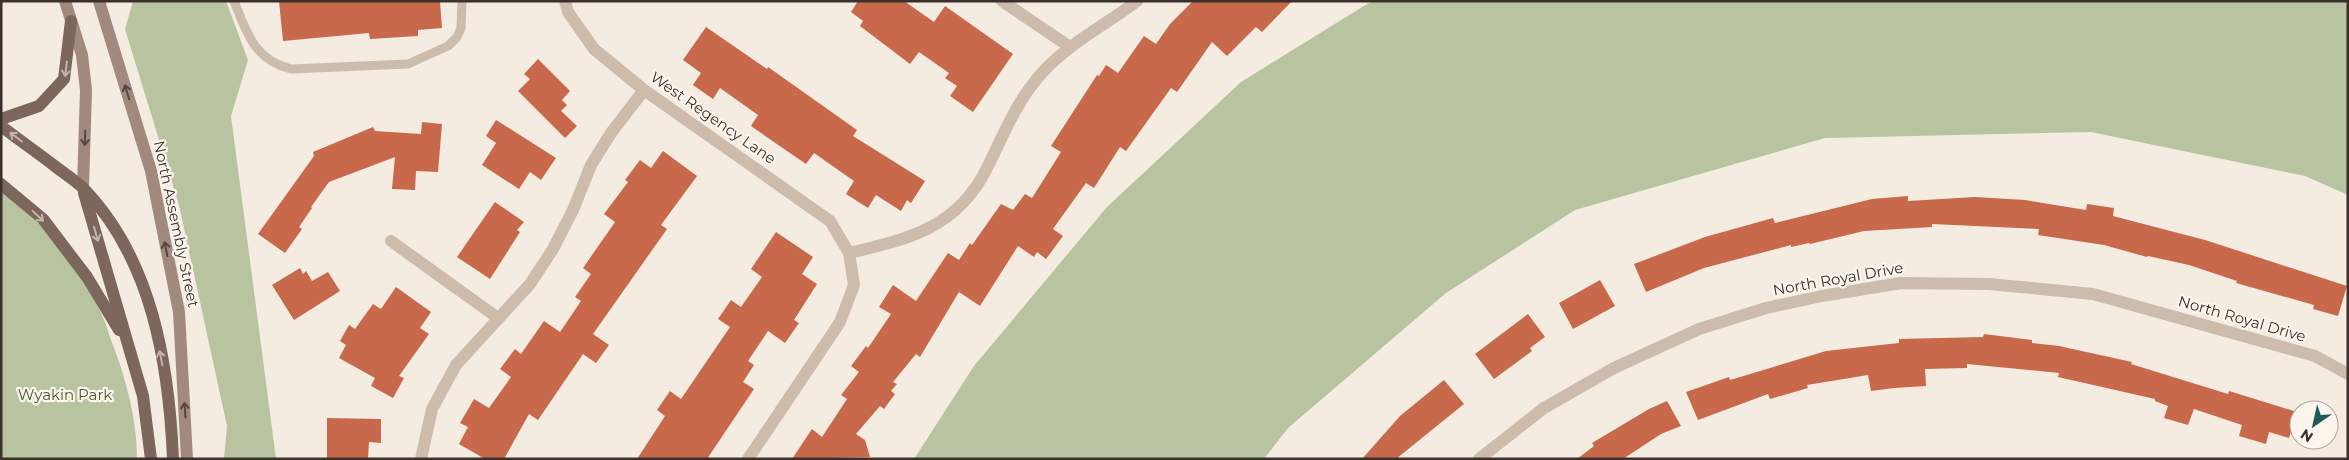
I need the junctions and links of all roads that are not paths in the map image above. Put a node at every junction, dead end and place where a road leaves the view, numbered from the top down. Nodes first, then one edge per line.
1 (65, 1) edge
2 (98, 1) edge
3 (234, 1) edge
4 (462, 1) edge
5 (565, 1) edge
6 (1002, 1) edge
7 (1137, 1) edge
8 (71, 21) junction
9 (1070, 47) junction
10 (644, 90) junction
11 (1, 119) edge
12 (1, 126) edge
13 (1, 184) edge
14 (82, 187) junction
15 (390, 240) dead end
16 (850, 254) junction
17 (498, 318) junction
18 (128, 345) junction
19 (2348, 374) edge
20 (151, 459) edge
21 (173, 459) edge
22 (187, 459) edge
23 (421, 459) edge
24 (748, 459) edge
25 (1479, 459) edge

1 - 8 main road
22 -> 2 main road, North Assembly Street
3 - 4 lane
5 - 10 street, West Regency Lane
6 - 9 street
7 - 9 street
8 -> 11 main road
8 -> 14 main road
9 - 16 street
10 - 16 street, West Regency Lane
10 - 17 street
14 -> 12 main road
13 -> 18 main road
14 -> 18 main road
21 -> 14 main road
15 - 17 street
16 - 24 street
17 - 23 street
18 - 20 main road
19 - 25 street, North Royal Drive

